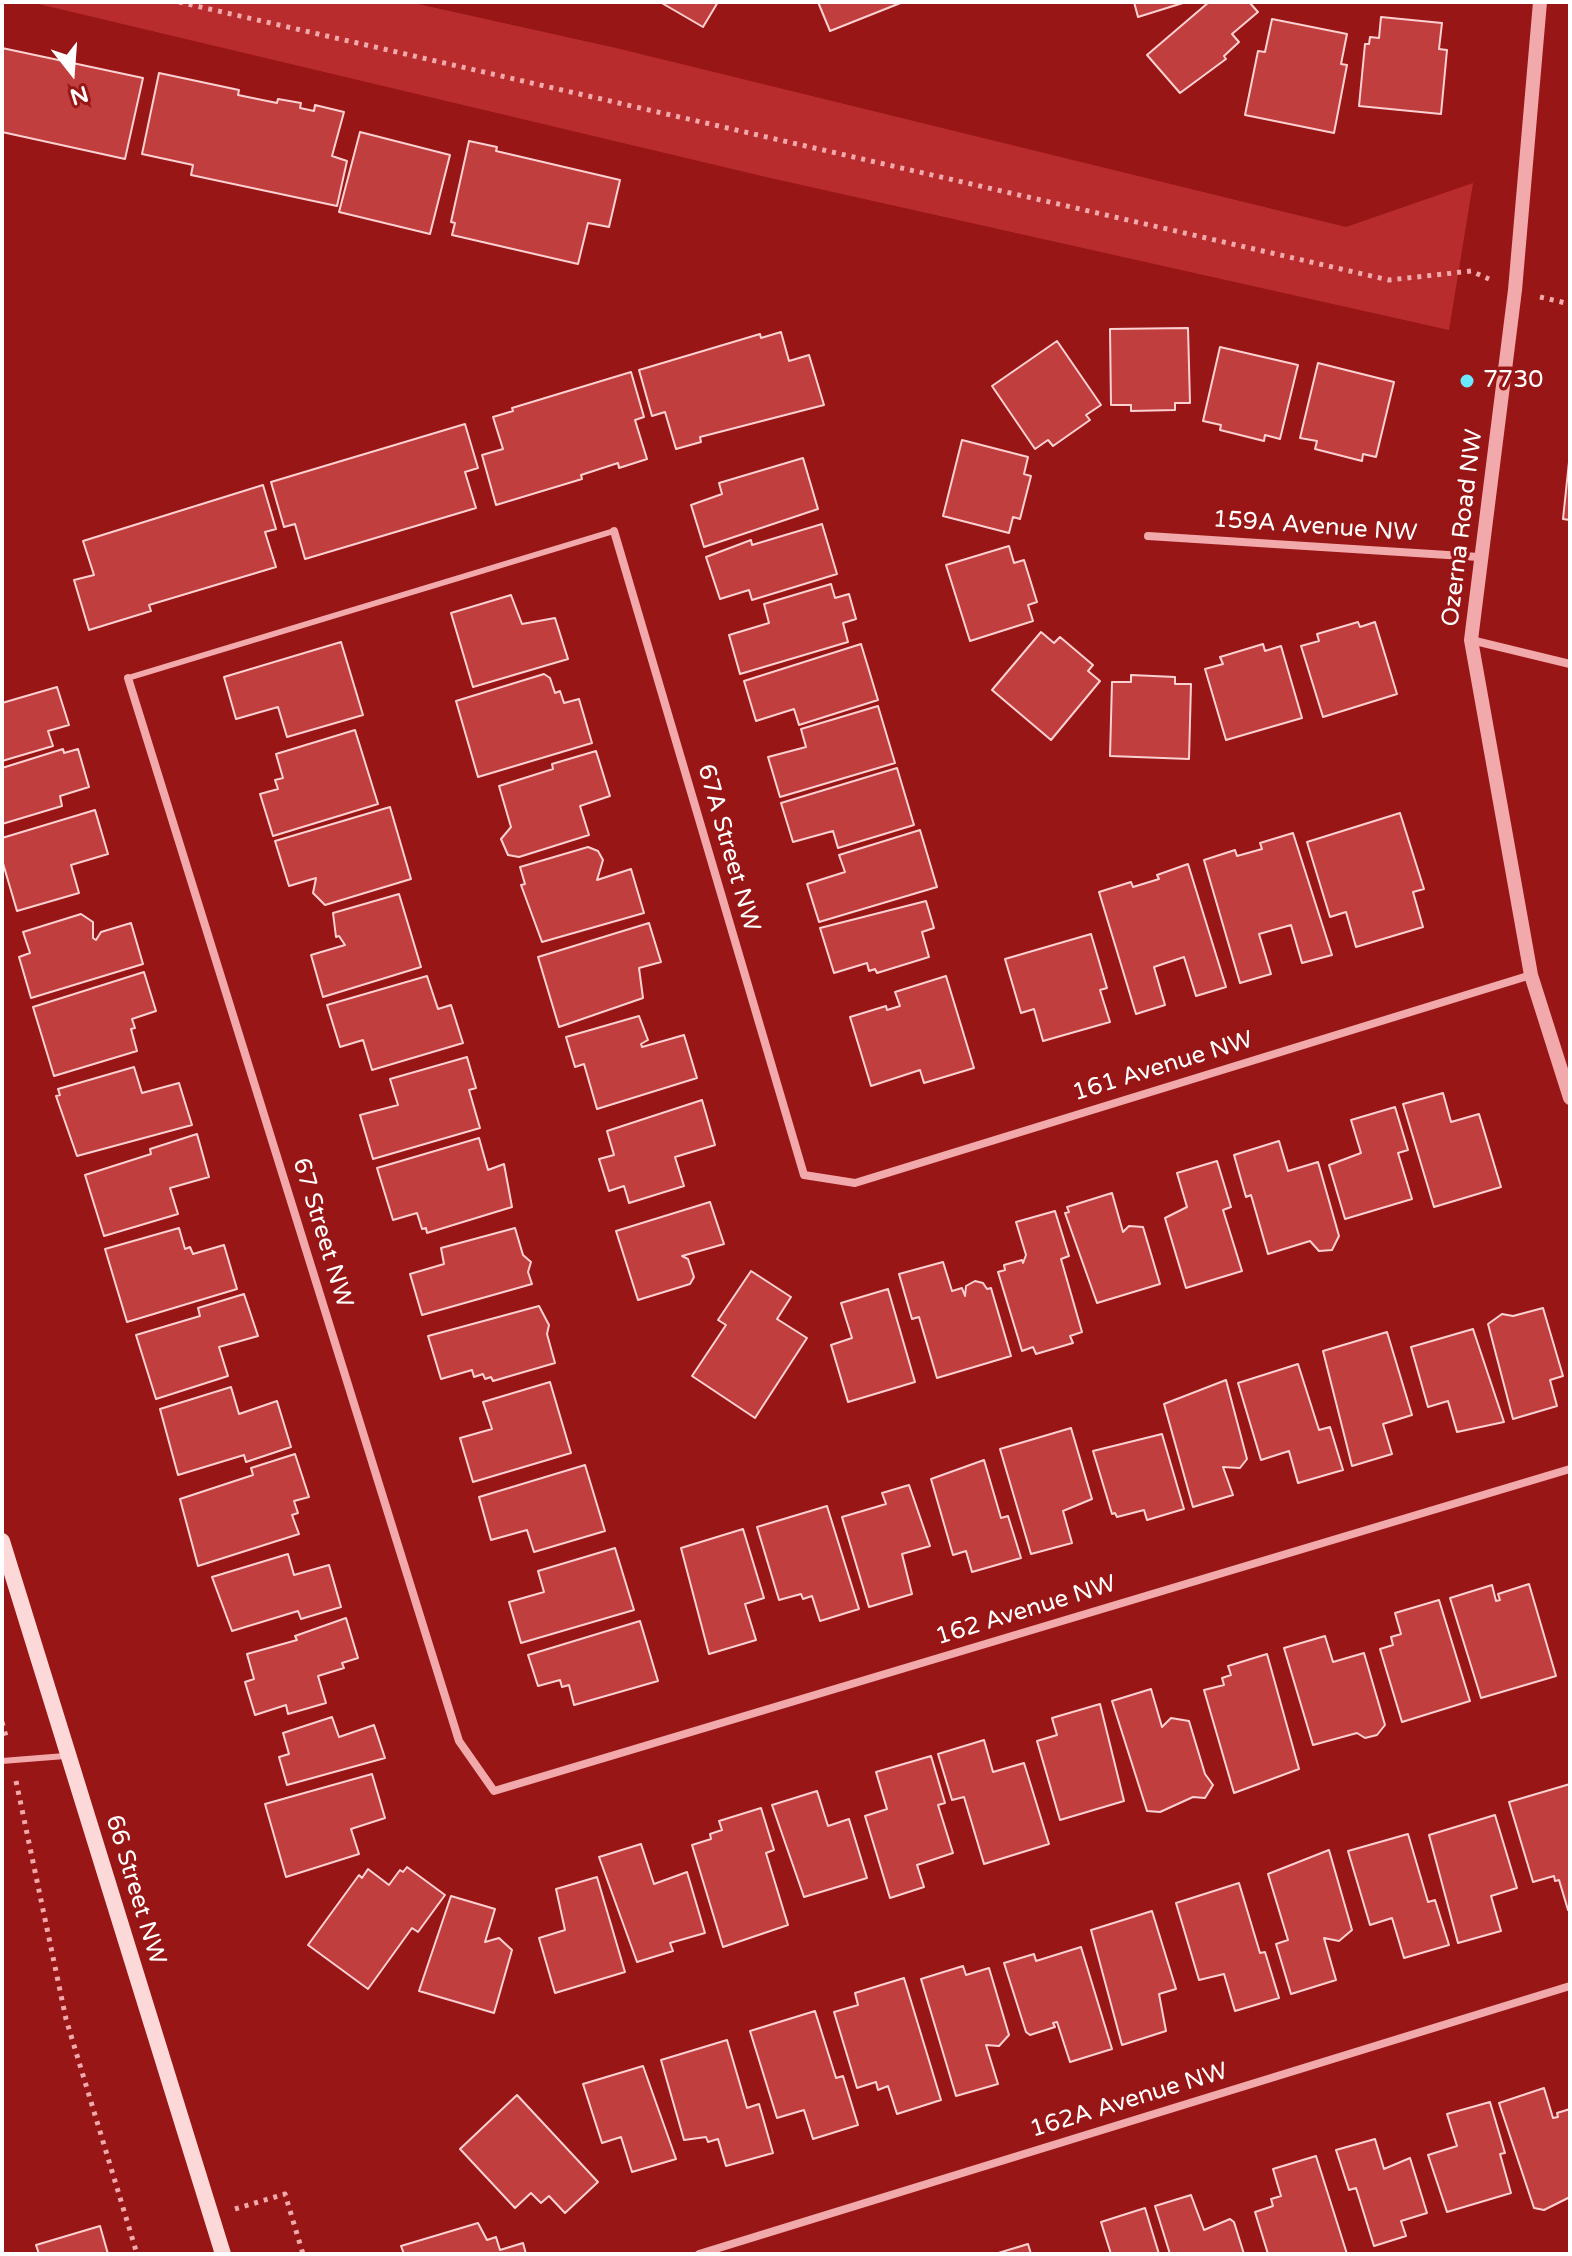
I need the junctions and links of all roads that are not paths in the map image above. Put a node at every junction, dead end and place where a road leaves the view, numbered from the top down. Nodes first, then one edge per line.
1 (1540, 2) edge
2 (614, 531) joint
3 (1148, 536) dead end
4 (1479, 557) junction
5 (1471, 640) junction
6 (1570, 664) edge
7 (128, 678) joint
8 (1531, 975) junction
9 (1570, 1098) edge
10 (804, 1175) joint
11 (1570, 1469) edge
12 (2, 1541) edge
13 (69, 1756) junction
14 (2, 1761) edge
15 (494, 1791) joint
16 (1570, 1986) edge
17 (223, 2254) edge
18 (699, 2254) edge

1 - 4 street, Ozerna Road NW
2 - 7 lane
2 - 10 street, 67A Street NW
3 - 4 street, 159A Avenue NW
4 - 5 street, Ozerna Road NW
5 - 6 street
5 - 8 street, Ozerna Road NW
7 - 15 street, 67 Street NW
8 - 9 street, Ozerna Road NW
8 - 10 street, 161 Avenue NW
11 - 15 street, 162 Avenue NW
12 - 13 main road, 66 Street NW
13 - 14 lane
13 - 17 main road, 66 Street NW
16 - 18 street, 162A Avenue NW

